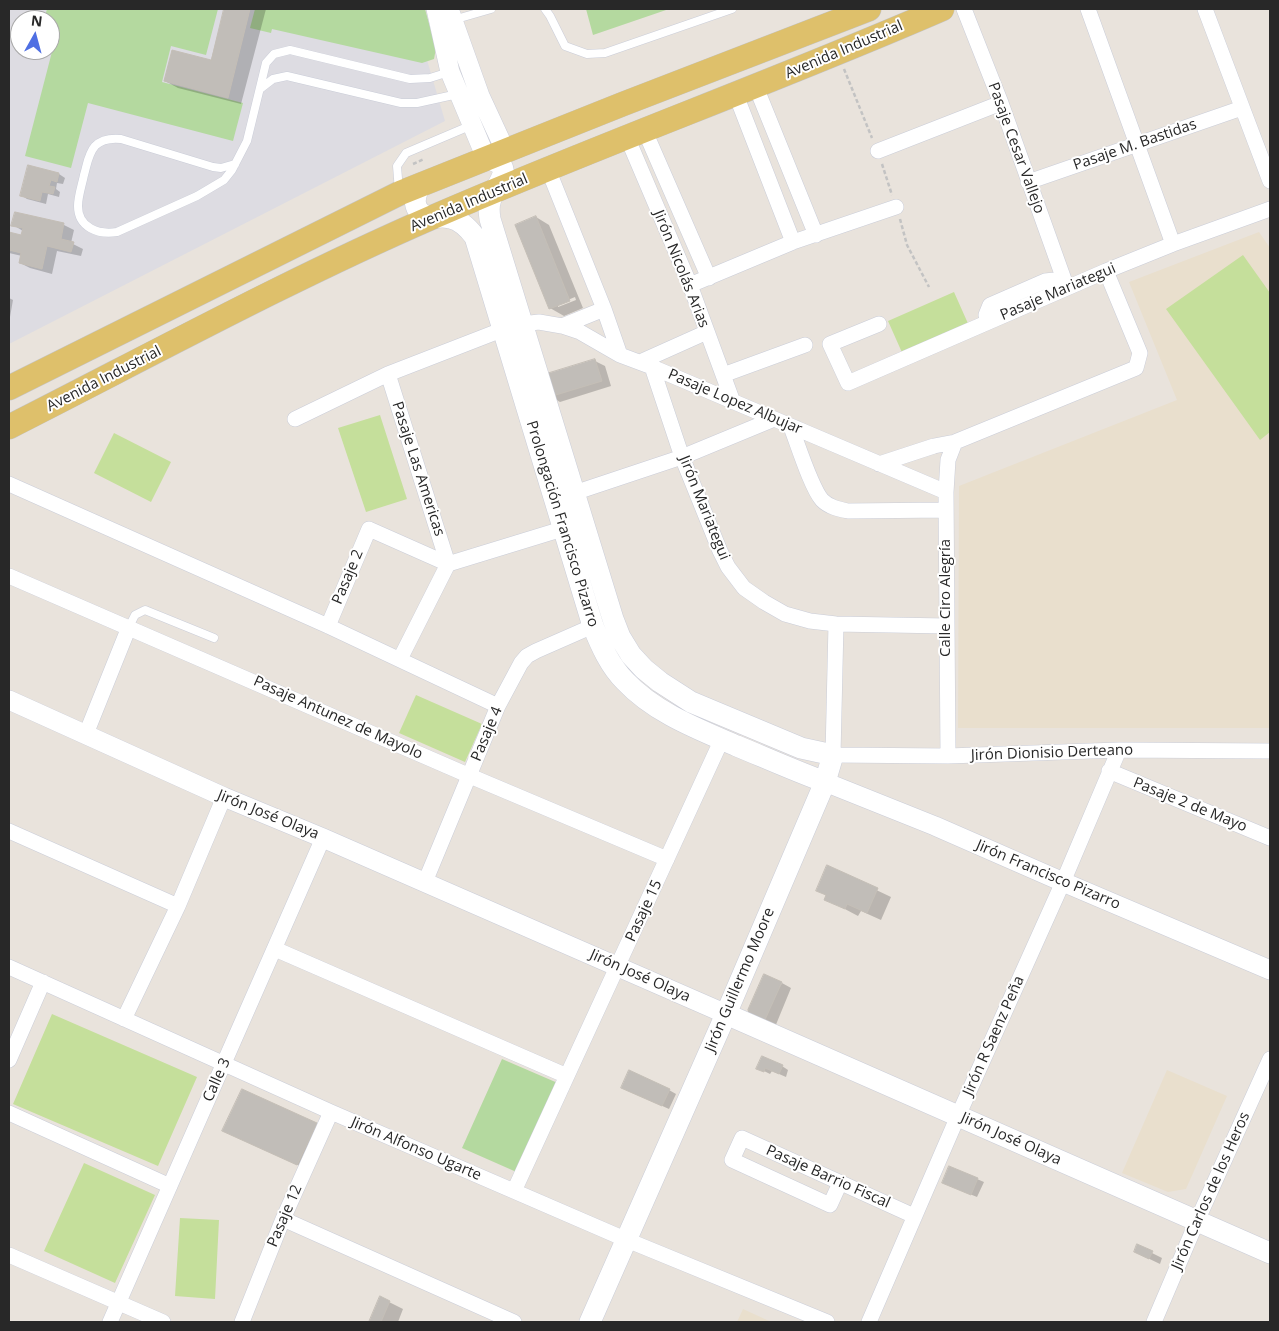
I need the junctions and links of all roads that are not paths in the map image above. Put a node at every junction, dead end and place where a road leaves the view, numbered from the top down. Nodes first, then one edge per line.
1 (436, 9) edge
2 (491, 9) edge
3 (545, 9) edge
4 (732, 9) edge
5 (869, 9) edge
6 (942, 9) edge
7 (964, 9) edge
8 (1088, 9) edge
9 (1205, 9) edge
10 (451, 14) edge
11 (450, 72) junction
12 (260, 88) junction
13 (746, 91) junction
14 (460, 94) junction
15 (1001, 103) junction
16 (1242, 108) junction
17 (472, 125) junction
18 (636, 133) junction
19 (1137, 143) junction
20 (878, 151) road end
21 (496, 154) junction
22 (235, 164) junction
23 (548, 169) junction
24 (1270, 181) edge
25 (1028, 182) junction
26 (424, 183) junction
27 (495, 192) junction
28 (400, 193) junction
29 (896, 207) road end
30 (1270, 209) edge
31 (434, 217) junction
32 (816, 235) junction
33 (793, 242) junction
34 (1173, 244) junction
35 (1106, 271) junction
36 (709, 278) junction
37 (1066, 283) junction
38 (690, 285) junction
39 (604, 309) junction
40 (879, 324) dead end
41 (562, 326) junction
42 (513, 327) junction
43 (707, 332) junction
44 (805, 345) dead end
45 (620, 355) junction
46 (646, 364) junction
47 (388, 374) junction
48 (723, 375) junction
49 (9, 388) edge
50 (732, 402) junction
51 (295, 419) dead end
52 (774, 419) junction
53 (9, 427) edge
54 (791, 427) junction
55 (955, 442) junction
56 (682, 456) junction
57 (879, 464) junction
58 (9, 484) edge
59 (946, 492) junction
60 (574, 493) junction
61 (946, 510) junction
62 (573, 525) junction
63 (448, 564) junction
64 (9, 576) edge
65 (836, 624) junction
66 (328, 626) junction
67 (592, 626) junction
68 (946, 626) junction
69 (128, 627) junction
70 (214, 638) dead end
71 (400, 659) junction
72 (9, 700) edge
73 (498, 706) junction
74 (86, 734) junction
75 (722, 739) junction
76 (1118, 750) junction
77 (1270, 751) edge
78 (833, 755) junction
79 (948, 756) junction
80 (1109, 772) junction
81 (470, 776) junction
82 (825, 782) junction
83 (224, 797) junction
84 (9, 831) edge
85 (323, 838) junction
86 (1270, 838) edge
87 (667, 859) junction
88 (425, 882) junction
89 (1063, 882) junction
90 (178, 906) junction
91 (275, 949) junction
92 (9, 967) edge
93 (618, 967) junction
94 (1270, 970) edge
95 (43, 982) junction
96 (726, 1014) junction
97 (124, 1019) junction
98 (1270, 1059) edge
99 (9, 1060) edge
100 (224, 1064) junction
101 (567, 1076) junction
102 (331, 1112) junction
103 (9, 1113) edge
104 (958, 1116) junction
105 (840, 1182) junction
106 (170, 1186) junction
107 (514, 1191) junction
108 (914, 1216) junction
109 (283, 1219) junction
110 (1197, 1222) junction
111 (626, 1240) junction
112 (1270, 1253) edge
113 (9, 1255) edge
114 (119, 1303) junction
115 (110, 1322) edge
116 (163, 1322) edge
117 (242, 1322) edge
118 (514, 1322) edge
119 (590, 1322) edge
120 (827, 1322) edge
121 (869, 1322) edge
122 (1154, 1322) edge

1 - 11 street
2 - 10 lane
3 - 4 lane
5 - 21 main road, Avenida Industrial
6 - 13 main road, Avenida Industrial
7 - 15 street, Pasaje Cesar Vallejo
8 - 19 street
9 - 16 street
10 - 21 street
11 - 12 lane
11 - 14 street
12 - 14 lane
12 - 22 lane
13 - 18 main road, Avenida Industrial
13 - 32 street
13 - 33 street
14 - 17 street
15 - 20 street
15 - 25 street, Pasaje Cesar Vallejo
16 - 19 street, Pasaje M. Bastidas
16 - 24 street
17 - 21 street
17 - 28 lane
18 - 23 main road, Avenida Industrial
18 - 36 street, Jirón Nicolás Arias
18 - 38 street, Jirón Nicolás Arias
19 - 25 street, Pasaje M. Bastidas
19 - 34 street
21 - 26 main road, Avenida Industrial
21 - 27 main road, Prolongación Francisco Pizarro
22 - 22 lane
23 - 27 main road, Avenida Industrial
23 - 39 street
25 - 37 street, Pasaje Cesar Vallejo
26 - 28 main road, Avenida Industrial
26 - 31 main road, Prolongación Francisco Pizarro
27 - 31 main road, Avenida Industrial
27 - 42 main road, Prolongación Francisco Pizarro
28 - 49 main road, Avenida Industrial
29 - 32 street
30 - 34 street, Pasaje Mariategui
31 - 42 main road, Prolongación Francisco Pizarro
31 - 53 main road, Avenida Industrial
32 - 33 street
33 - 36 street
34 - 35 street, Pasaje Mariategui
35 - 37 street, Pasaje Mariategui
35 - 55 street
36 - 38 street
37 - 40 street, Pasaje Mariategui
38 - 43 street, Jirón Nicolás Arias
39 - 41 street
39 - 45 street
41 - 42 street, Pasaje Lopez Albujar
41 - 45 street, Pasaje Lopez Albujar
42 - 47 street, Pasaje Lopez Albujar
42 - 60 main road, Prolongación Francisco Pizarro
42 - 62 main road, Prolongación Francisco Pizarro
43 - 46 street
43 - 48 street, Jirón Nicolás Arias
44 - 48 street
45 - 46 street, Pasaje Lopez Albujar
46 - 50 street, Pasaje Lopez Albujar
46 - 56 street, Jirón Mariategui
47 - 51 street, Pasaje Lopez Albujar
47 - 63 street, Pasaje Las Americas
48 - 50 street, Jirón Nicolás Arias
50 - 52 street, Pasaje Lopez Albujar
52 - 54 street, Pasaje Lopez Albujar
52 - 56 street
54 - 57 street, Pasaje Lopez Albujar
54 - 61 street
55 - 57 street
55 - 59 street, Calle Ciro Alegría
56 - 60 street
56 - 65 street, Jirón Mariategui
57 - 59 street, Pasaje Lopez Albujar
58 - 66 street
59 - 61 street, Calle Ciro Alegría
60 - 62 main road, Prolongación Francisco Pizarro
61 - 68 street, Calle Ciro Alegría
62 - 63 street
62 - 67 main road, Prolongación Francisco Pizarro
62 - 78 main road, Prolongación Francisco Pizarro
63 - 66 street, Pasaje 2
63 - 71 street
64 - 69 street, Pasaje Antunez de Mayolo
65 - 68 street, Jirón Mariategui
65 - 78 street, Jirón Guillermo Moore
66 - 71 street
67 - 73 street, Pasaje 4
67 - 75 main road, Prolongación Francisco Pizarro
68 - 79 street, Calle Ciro Alegría
69 - 70 lane
69 - 74 street
69 - 81 street, Pasaje Antunez de Mayolo
71 - 73 street
72 - 74 street, Jirón José Olaya
73 - 81 street, Pasaje 4
74 - 83 street, Jirón José Olaya
75 - 82 main road, Prolongación Francisco Pizarro
75 - 87 street, Pasaje 15
76 - 77 street, Jirón Dionisio Derteano
76 - 79 street, Jirón Dionisio Derteano
76 - 80 street, Jirón R Saenz Peña
78 - 79 street, Jirón Dionisio Derteano
78 - 82 main road, Jirón Guillermo Moore
80 - 86 street, Pasaje 2 de Mayo
80 - 89 street, Jirón R Saenz Peña
81 - 87 street, Pasaje Antunez de Mayolo
81 - 88 street, Pasaje 4
82 - 89 street, Jirón Francisco Pizarro
82 - 96 main road, Jirón Guillermo Moore
83 - 85 street, Jirón José Olaya
83 - 90 street
84 - 90 street
85 - 88 street, Jirón José Olaya
85 - 91 street, Calle 3
87 - 93 street, Pasaje 15
88 - 93 street, Jirón José Olaya
89 - 94 street, Jirón Francisco Pizarro
89 - 104 street, Jirón R Saenz Peña
90 - 97 street
91 - 100 street, Calle 3
91 - 101 street
92 - 95 street, Jirón Alfonso Ugarte
93 - 96 street, Jirón José Olaya
93 - 101 street, Pasaje 15
95 - 97 street, Jirón Alfonso Ugarte
95 - 99 street
96 - 104 main road, Jirón José Olaya
96 - 111 main road, Jirón Guillermo Moore
97 - 100 street, Jirón Alfonso Ugarte
98 - 110 street, Jirón Carlos de los Heros
100 - 102 street, Jirón Alfonso Ugarte
100 - 106 street, Calle 3
101 - 107 street, Pasaje 15
102 - 107 street, Jirón Alfonso Ugarte
102 - 109 street, Pasaje 12
103 - 106 street
104 - 108 street, Jirón R Saenz Peña
104 - 110 main road, Jirón José Olaya
105 - 105 street, Pasaje Barrio Fiscal
105 - 108 street, Pasaje Barrio Fiscal
106 - 114 street, Calle 3
107 - 111 street, Jirón Alfonso Ugarte
108 - 121 street, Jirón R Saenz Peña
109 - 117 street, Pasaje 12
109 - 118 street
110 - 112 main road, Jirón José Olaya
110 - 122 street, Jirón Carlos de los Heros
111 - 119 main road, Jirón Guillermo Moore
111 - 120 street, Jirón Alfonso Ugarte
113 - 114 street
114 - 115 street, Calle 3
114 - 116 street

